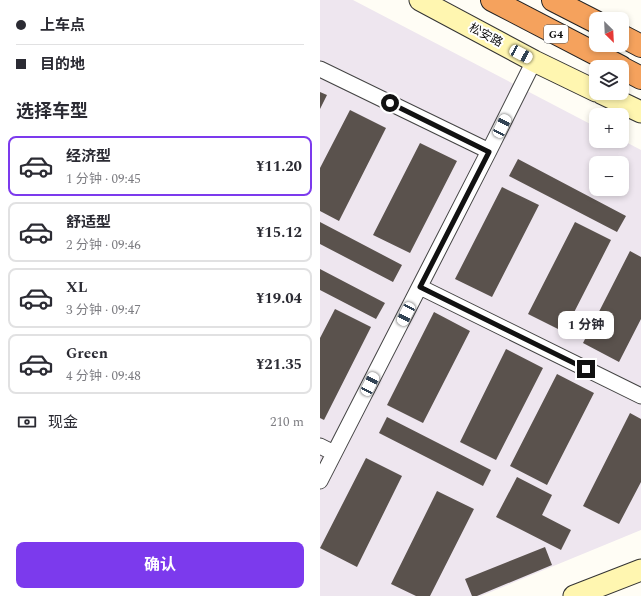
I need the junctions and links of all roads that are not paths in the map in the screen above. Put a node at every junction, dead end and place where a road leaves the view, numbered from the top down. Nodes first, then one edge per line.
1 (420, 0) edge
2 (492, 0) edge
3 (553, 0) edge
4 (589, 18) edge
5 (629, 40) edge
6 (641, 46) edge
7 (608, 60) edge
8 (534, 61) junction
9 (320, 69) edge
10 (629, 71) edge
11 (641, 78) edge
12 (589, 88) edge
13 (616, 100) edge
14 (641, 112) edge
15 (489, 152) junction
16 (420, 287) junction
17 (641, 396) edge
18 (320, 446) edge
19 (334, 453) junction
20 (320, 481) edge
21 (641, 570) edge
22 (574, 596) edge

1 - 8 main road, 松安路
2 - 7 highway, G4
3 - 4 highway, G4
5 - 6 highway
8 - 12 main road, 松安路
8 - 15 street
9 - 15 street
10 - 11 highway, G4
13 - 14 main road
15 - 16 street
16 - 17 street
16 - 19 street
18 - 19 street
19 - 20 street
21 - 22 main road

